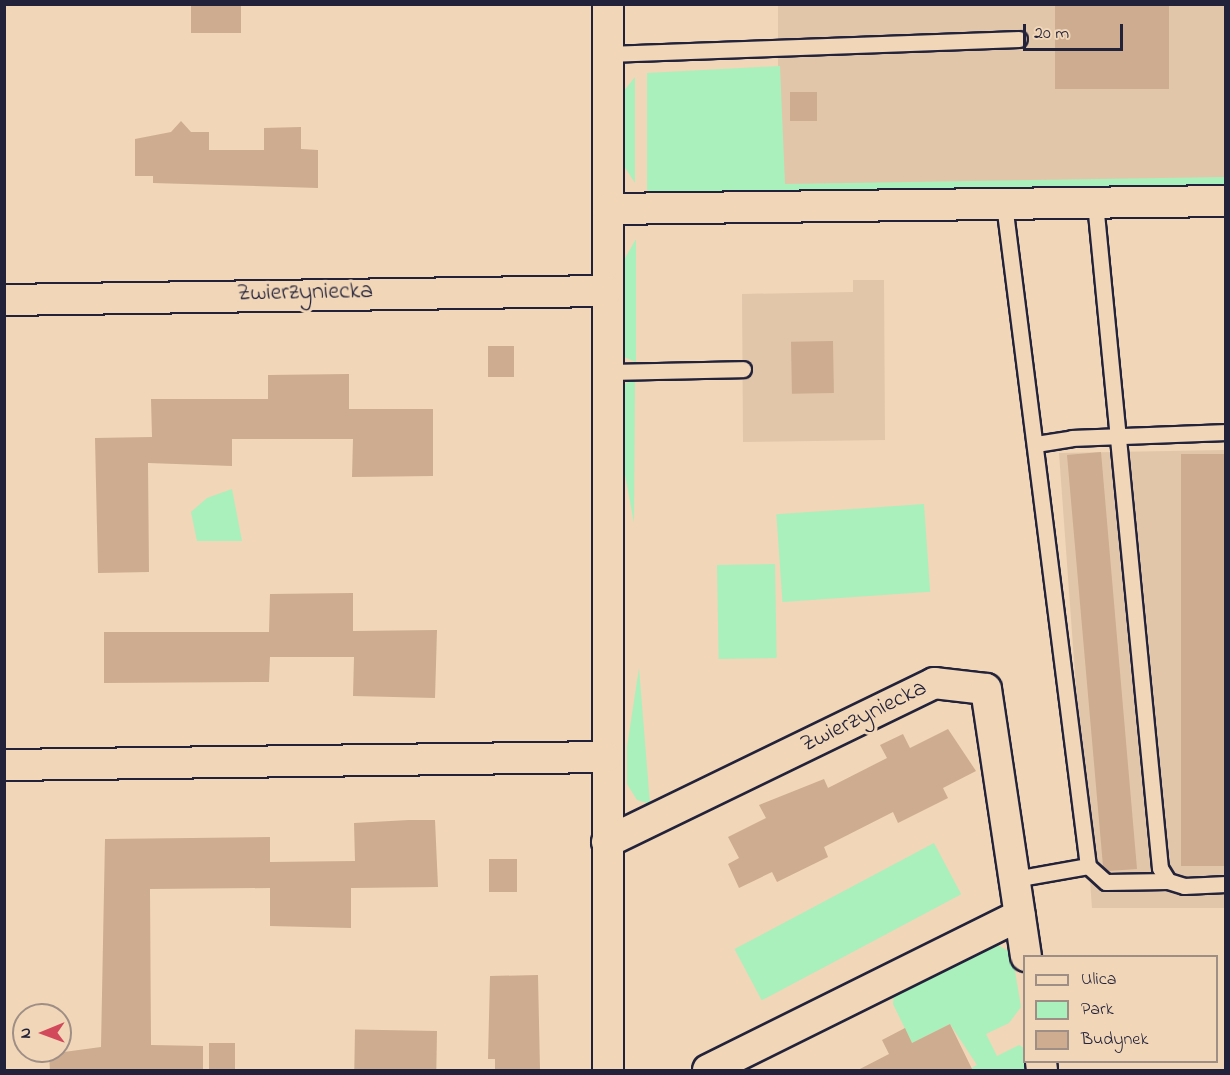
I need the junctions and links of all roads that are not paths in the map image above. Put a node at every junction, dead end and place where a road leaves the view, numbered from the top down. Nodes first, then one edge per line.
1 (608, 4) edge
2 (1019, 39) dead end
3 (608, 54) junction
4 (1226, 201) edge
5 (1095, 203) junction
6 (1004, 204) junction
7 (608, 209) junction
8 (606, 291) junction
9 (4, 300) edge
10 (743, 369) dead end
11 (605, 372) junction
12 (1226, 432) edge
13 (1119, 439) junction
14 (1036, 444) junction
15 (605, 758) junction
16 (4, 765) edge
17 (607, 842) junction
18 (1088, 866) junction
19 (1014, 879) junction
20 (1168, 881) junction
21 (1226, 884) edge
22 (1020, 915) junction
23 (1026, 955) edge
24 (608, 1071) edge
25 (708, 1071) edge

1 - 3 street
2 - 3 lane
3 - 7 street
4 - 5 street
5 - 6 street
5 - 13 lane
6 - 7 street
6 - 14 lane
7 - 8 street
8 - 9 street, Zwierzyniecka
8 - 11 street
10 - 11 lane
11 - 15 street
12 - 13 lane
13 - 14 lane
13 - 20 lane
14 - 18 lane
15 - 16 street
15 - 17 street
17 - 19 street, Zwierzyniecka
17 - 24 street
18 - 19 lane
18 - 20 lane
19 - 22 street, Zwierzyniecka
20 - 21 lane
22 - 23 street, Zwierzyniecka
22 - 25 street

